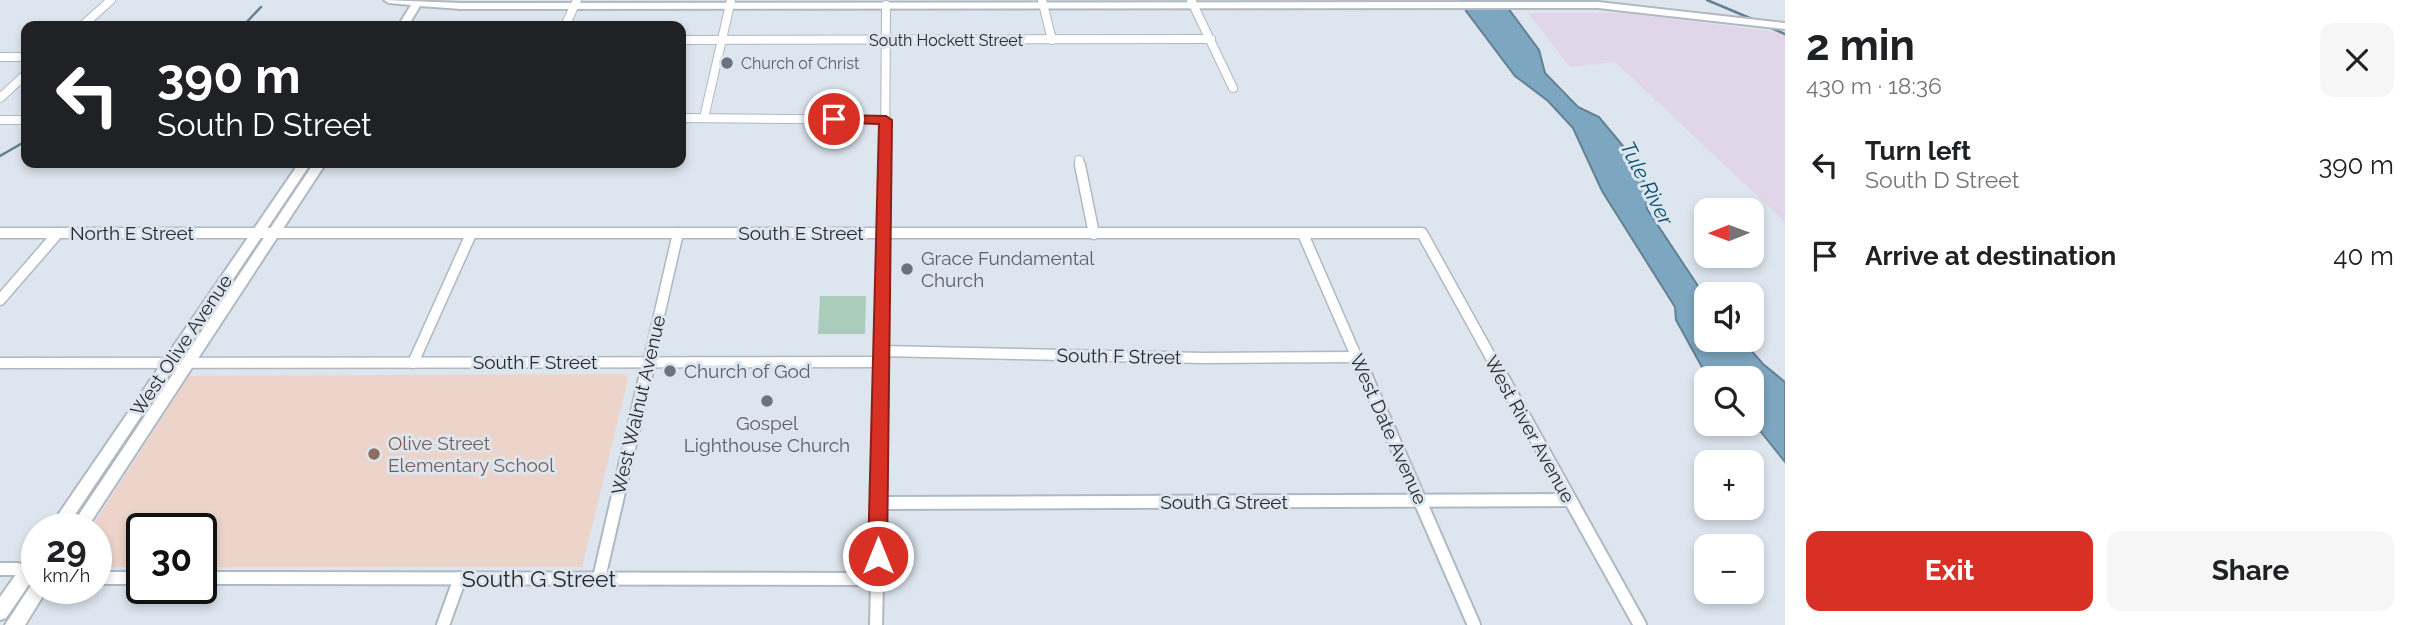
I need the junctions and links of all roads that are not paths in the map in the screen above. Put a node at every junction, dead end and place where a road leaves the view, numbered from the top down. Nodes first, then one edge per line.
1 (111, 0) edge
2 (389, 0) edge
3 (420, 1) edge
4 (888, 2) edge
5 (575, 3) edge
6 (731, 3) edge
7 (1043, 3) edge
8 (1192, 3) edge
9 (88, 21) edge
10 (406, 21) edge
11 (567, 21) edge
12 (1783, 26) edge
13 (1211, 39) junction
14 (686, 40) edge
15 (723, 40) junction
16 (886, 40) junction
17 (1052, 40) junction
18 (0, 57) edge
19 (21, 57) edge
20 (21, 70) edge
21 (21, 79) edge
22 (1233, 88) dead end
23 (0, 89) edge
24 (0, 98) edge
25 (686, 118) edge
26 (704, 118) junction
27 (0, 120) edge
28 (21, 120) edge
29 (886, 120) junction
30 (1079, 160) dead end
31 (302, 168) edge
32 (316, 168) edge
33 (265, 232) junction
34 (0, 233) edge
35 (58, 233) junction
36 (471, 233) junction
37 (678, 233) junction
38 (1422, 233) joint
39 (885, 234) junction
40 (1094, 234) junction
41 (1303, 234) junction
42 (0, 300) edge
43 (881, 357) junction
44 (1357, 357) junction
45 (170, 362) junction
46 (188, 362) junction
47 (649, 362) junction
48 (0, 363) edge
49 (412, 363) junction
50 (115, 442) junction
51 (106, 487) junction
52 (1570, 500) junction
53 (1420, 501) junction
54 (878, 503) junction
55 (67, 513) edge
56 (88, 513) edge
57 (0, 569) edge
58 (21, 570) edge
59 (217, 578) edge
60 (460, 578) junction
61 (598, 578) junction
62 (878, 579) junction
63 (21, 586) edge
64 (28, 604) edge
65 (0, 612) edge
66 (14, 625) edge
67 (443, 625) edge
68 (876, 625) edge
69 (1474, 625) edge
70 (1640, 625) edge

1 - 9 street
2 - 3 main road
3 - 5 main road
3 - 10 main road
4 - 6 main road
4 - 7 main road
4 - 16 street
5 - 6 main road
5 - 11 street
6 - 15 street
7 - 8 main road
7 - 17 street
8 - 12 main road
8 - 13 street
13 - 17 street, South Hockett Street
13 - 22 street
14 - 15 street, South Hockett Street
15 - 16 street, South Hockett Street
15 - 26 street
16 - 17 street, South Hockett Street
16 - 29 street
18 - 19 street
20 - 23 street
21 - 24 street
25 - 26 street
26 - 29 street
27 - 28 street
29 - 39 street
30 - 40 street
31 - 33 main road, West Olive Avenue
32 - 33 main road, West Olive Avenue
33 - 35 street, North E Street
33 - 36 street, South E Street
33 - 45 main road, West Olive Avenue
33 - 46 main road, West Olive Avenue
34 - 35 street, North E Street
35 - 42 street
36 - 37 street, South E Street
36 - 49 street
37 - 39 street, South E Street
37 - 47 street, West Walnut Avenue
38 - 41 street, South E Street
38 - 52 street, West River Avenue
39 - 40 street, South E Street
39 - 43 street
40 - 41 street, South E Street
41 - 44 street, West Date Avenue
43 - 44 street, South F Street
43 - 47 street, South F Street
43 - 54 street
44 - 53 street, West Date Avenue
45 - 46 street, South F Street
45 - 48 street, South F Street
45 - 50 main road, West Olive Avenue
46 - 49 street, South F Street
46 - 51 main road, West Olive Avenue
47 - 49 street, South F Street
47 - 61 street, West Walnut Avenue
50 - 51 main road
50 - 55 main road, West Olive Avenue
51 - 56 main road, West Olive Avenue
52 - 53 street, South G Street
52 - 70 street, West River Avenue
53 - 54 street, South G Street
53 - 69 street, West Date Avenue
54 - 62 street
57 - 58 street
59 - 60 street, South G Street
60 - 61 street, South G Street
60 - 67 street
61 - 62 street, South G Street
62 - 68 street
63 - 65 main road
64 - 66 main road

